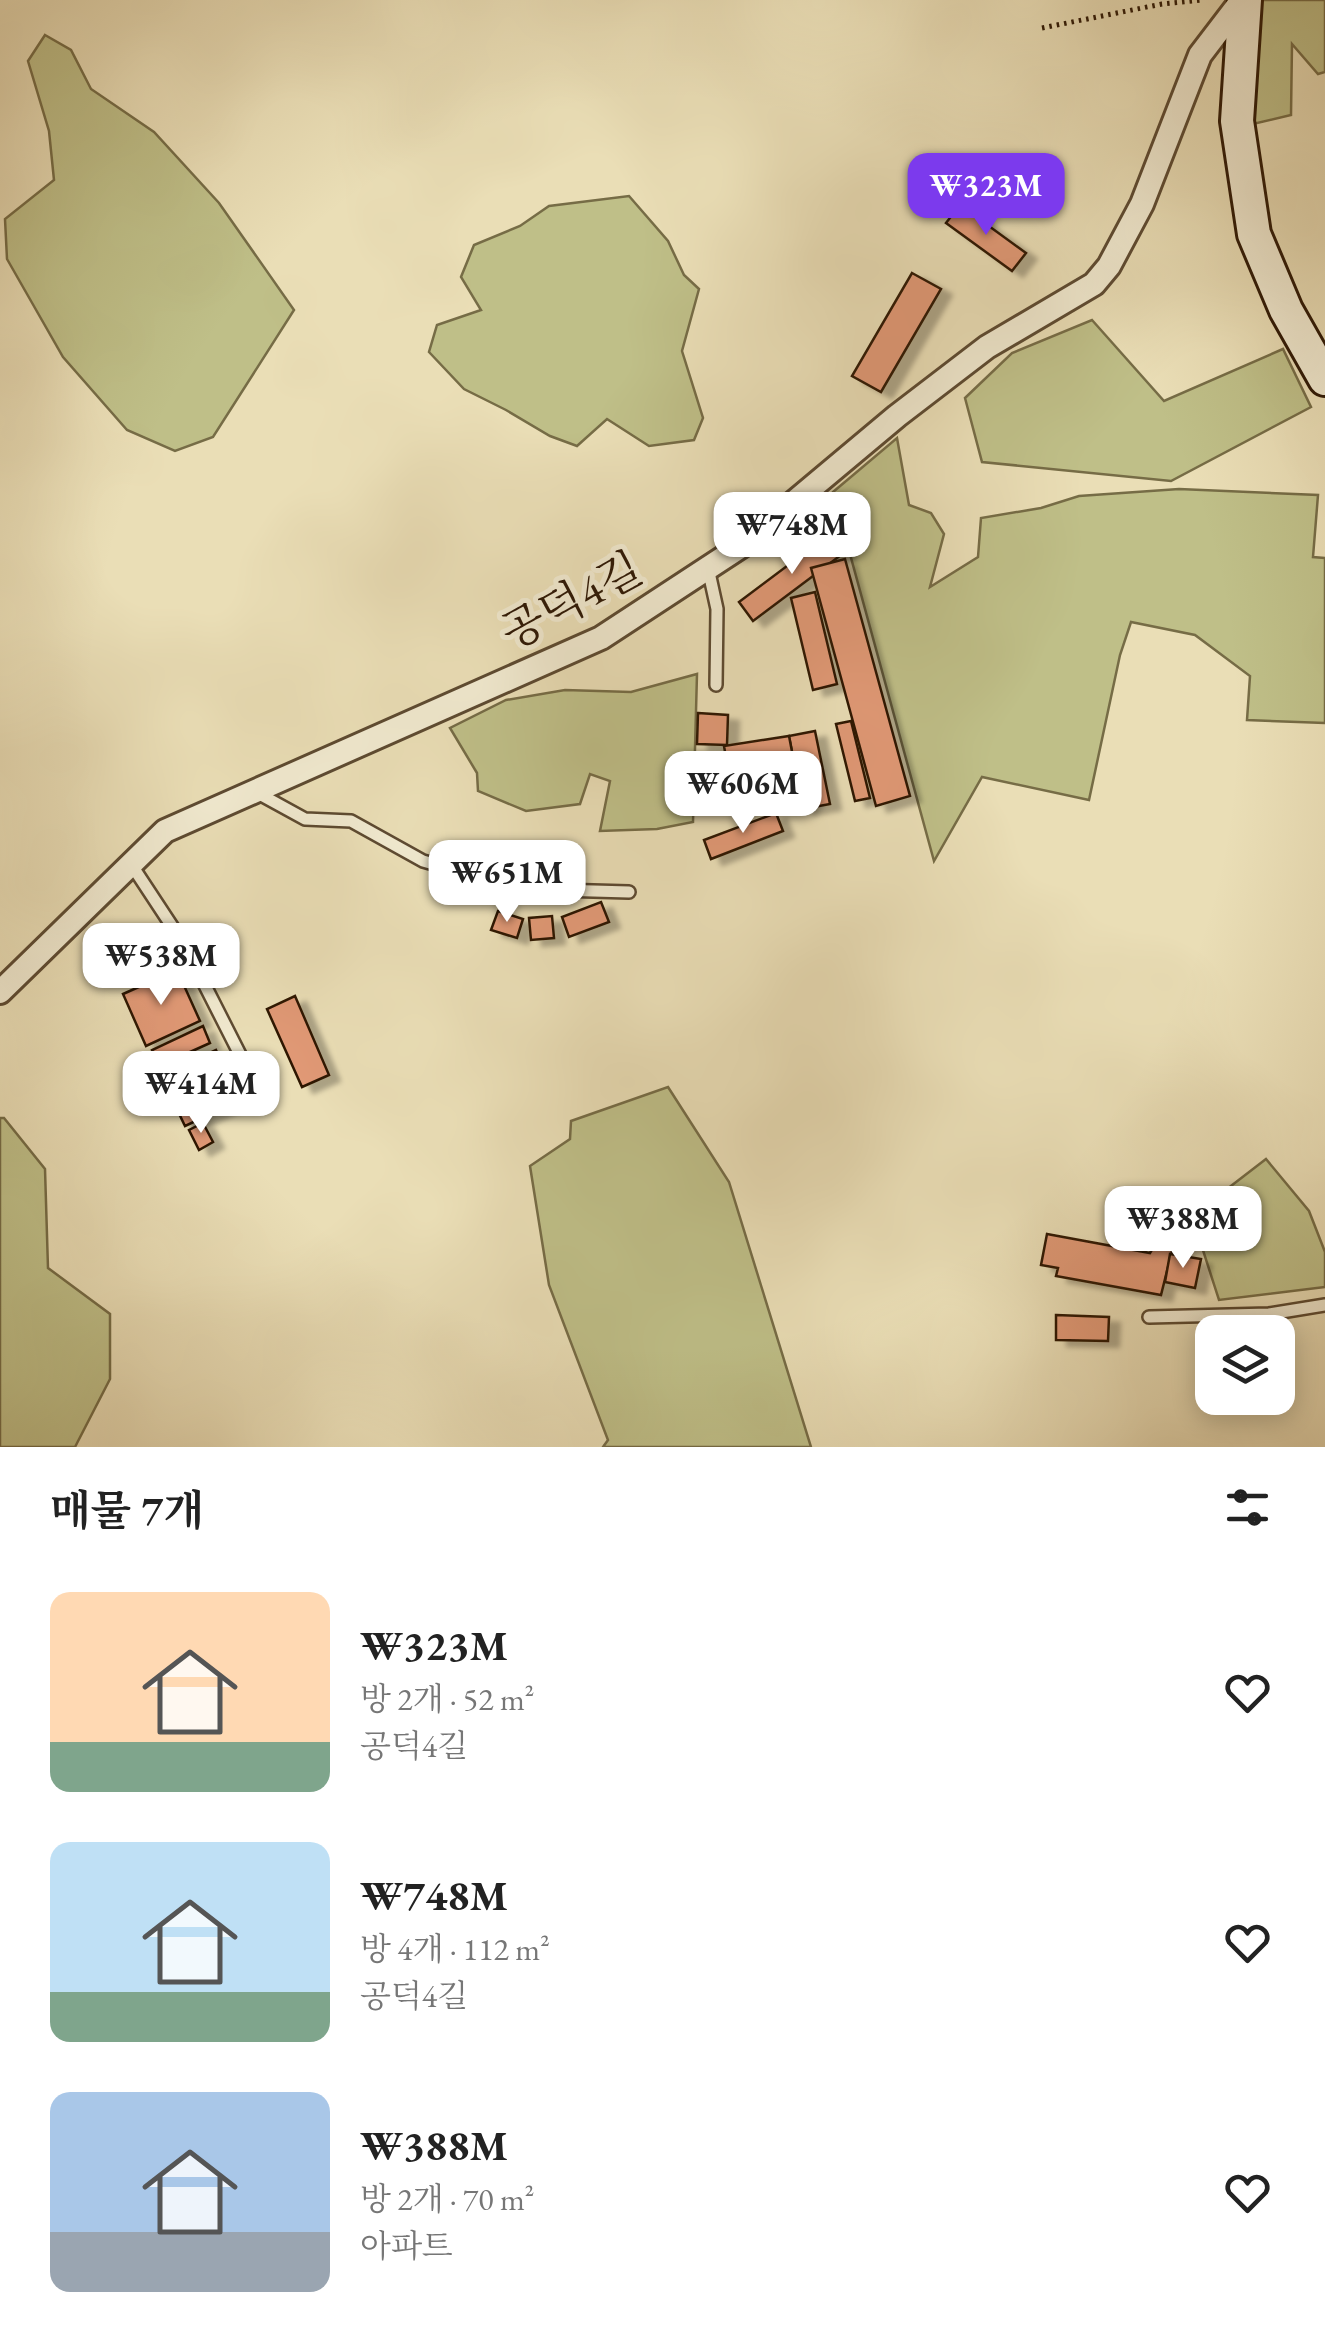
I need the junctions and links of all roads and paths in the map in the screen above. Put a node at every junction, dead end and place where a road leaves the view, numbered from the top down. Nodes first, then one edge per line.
1 (1201, 0) edge
2 (1243, 0) edge
3 (1042, 28) dead end
4 (1325, 379) edge
5 (708, 568) junction
6 (716, 685) dead end
7 (254, 792) junction
8 (130, 864) junction
9 (629, 892) dead end
10 (0, 992) edge
11 (261, 1096) dead end
12 (1325, 1305) edge
13 (1149, 1318) dead end

1 - 3 path
2 - 4 street
2 - 5 street, 공덕4길
5 - 6 lane
5 - 7 street, 공덕4길
7 - 8 street, 공덕4길
7 - 9 lane
8 - 10 street, 공덕4길
8 - 11 lane
12 - 13 lane

